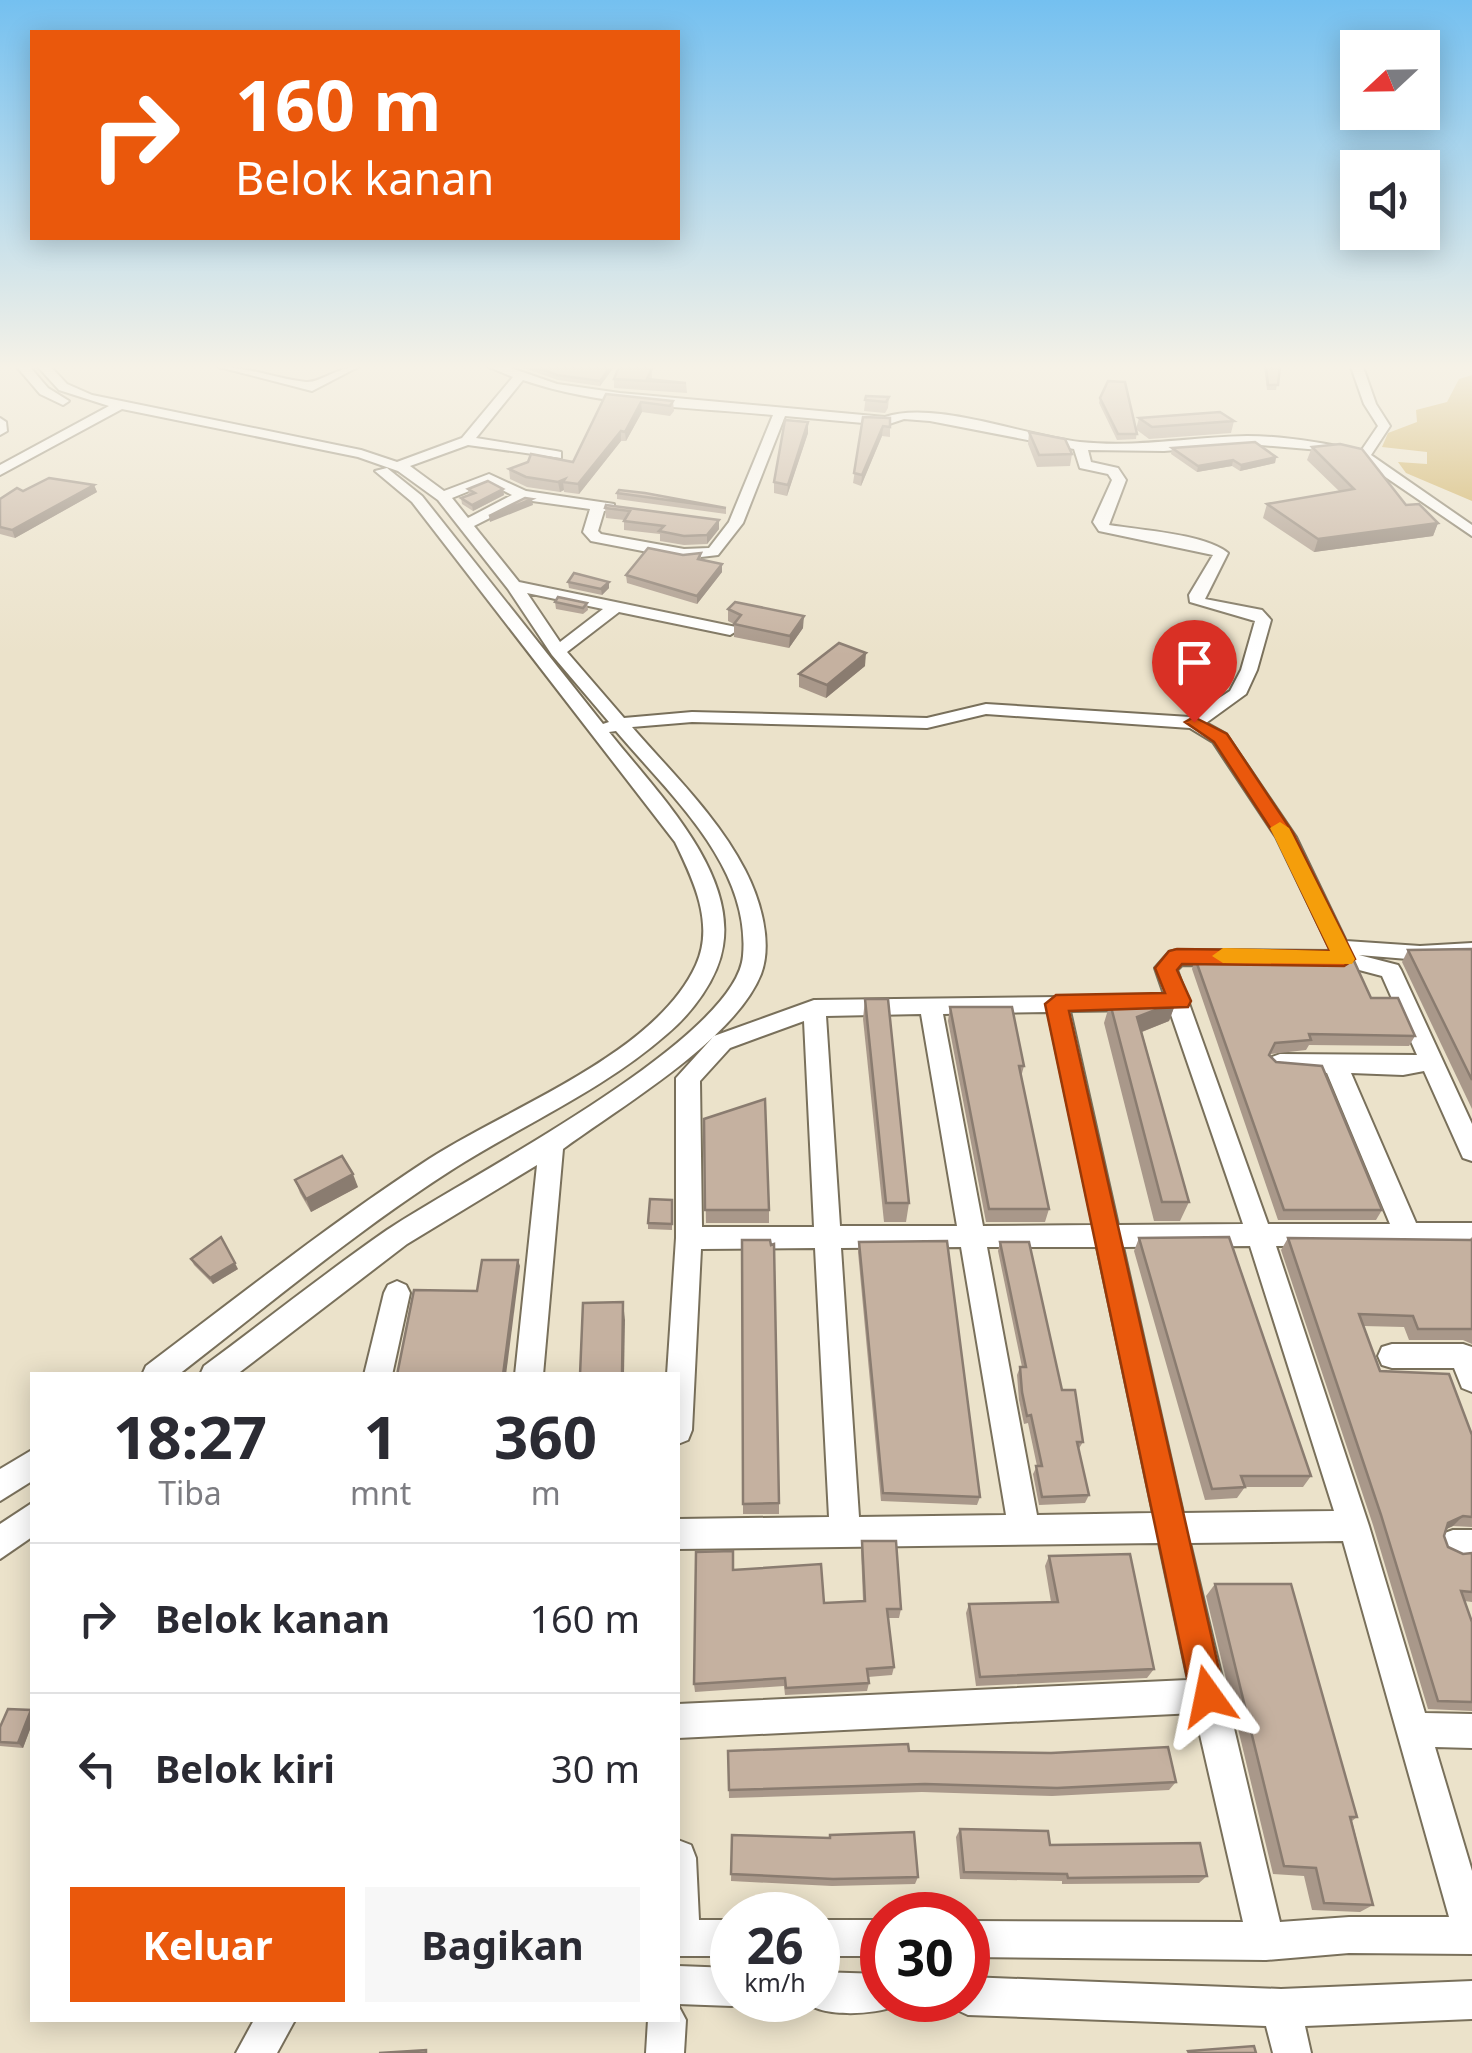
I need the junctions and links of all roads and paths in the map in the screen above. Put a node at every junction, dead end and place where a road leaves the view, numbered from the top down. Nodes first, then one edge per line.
1 (352, 463) edge
2 (384, 463) edge
3 (406, 463) edge
4 (760, 463) edge
5 (1084, 463) edge
6 (1374, 463) edge
7 (395, 467) junction
8 (508, 471) edge
9 (489, 478) junction
10 (524, 495) junction
11 (443, 497) junction
12 (598, 506) junction
13 (618, 508) edge
14 (716, 520) edge
15 (736, 523) junction
16 (466, 525) junction
17 (1472, 532) edge
18 (514, 586) junction
19 (617, 606) junction
20 (730, 630) edge
21 (558, 650) junction
22 (1194, 722) junction
23 (621, 723) junction
24 (598, 731) junction
25 (1472, 950) edge
26 (1341, 952) junction
27 (1180, 1001) junction
28 (1056, 1004) junction
29 (930, 1007) junction
30 (814, 1008) junction
31 (1430, 1062) junction
32 (1280, 1063) edge
33 (1334, 1064) junction
34 (551, 1144) junction
35 (1472, 1151) edge
36 (1408, 1233) junction
37 (1259, 1234) junction
38 (1472, 1234) edge
39 (969, 1236) junction
40 (830, 1237) junction
41 (689, 1238) junction
42 (1108, 1238) junction
43 (396, 1293) dead end
44 (1392, 1356) dead end
45 (1469, 1364) edge
46 (160, 1372) edge
47 (218, 1372) edge
48 (379, 1372) edge
49 (529, 1372) edge
50 (680, 1395) edge
51 (30, 1465) edge
52 (0, 1487) edge
53 (30, 1520) edge
54 (1354, 1526) junction
55 (1171, 1527) junction
56 (1024, 1530) junction
57 (845, 1531) junction
58 (680, 1534) edge
59 (0, 1544) edge
60 (1208, 1696) junction
61 (680, 1721) edge
62 (1411, 1730) junction
63 (1472, 1732) edge
64 (1472, 1935) edge
65 (680, 1938) edge
66 (710, 1938) edge
67 (990, 1939) edge
68 (1266, 1940) junction
69 (680, 1986) edge
70 (710, 1987) edge
71 (990, 1997) edge
72 (1472, 2000) edge
73 (1281, 2008) junction
74 (275, 2022) edge
75 (667, 2022) edge
76 (255, 2053) edge
77 (665, 2053) edge
78 (1292, 2053) edge

1 - 24 street
2 - 7 street
3 - 7 street
4 - 15 street
5 - 22 street
6 - 17 street
7 - 11 street
8 - 9 street
9 - 10 street
9 - 11 street
10 - 12 street
10 - 16 street
11 - 16 street
12 - 13 street
12 - 15 street
14 - 15 street
16 - 18 street
18 - 19 street
18 - 21 street
19 - 20 street
19 - 21 street
21 - 23 street
22 - 23 street
22 - 26 street
23 - 24 street
23 - 34 street
24 - 46 street
25 - 26 street
26 - 27 street
26 - 31 street
27 - 28 street
27 - 37 street
28 - 29 street
28 - 42 street
29 - 30 street
29 - 39 street
30 - 40 street
30 - 41 street
31 - 33 street
31 - 35 street
32 - 33 street
33 - 36 street
34 - 47 street
34 - 49 street
36 - 37 street
36 - 38 street
37 - 42 street
37 - 54 street
39 - 40 street
39 - 42 street
39 - 56 street
40 - 41 street
40 - 57 street
41 - 50 street
42 - 55 street
43 - 48 street
44 - 45 street
51 - 52 street
53 - 59 street
54 - 55 street
54 - 62 street
55 - 56 street
55 - 60 street
56 - 57 street
57 - 58 street
60 - 61 street
60 - 68 street
62 - 63 street
62 - 64 street
64 - 68 street
65 - 66 street
67 - 68 street
69 - 70 street
71 - 73 street
72 - 73 street
73 - 78 street
74 - 76 street
75 - 77 street

